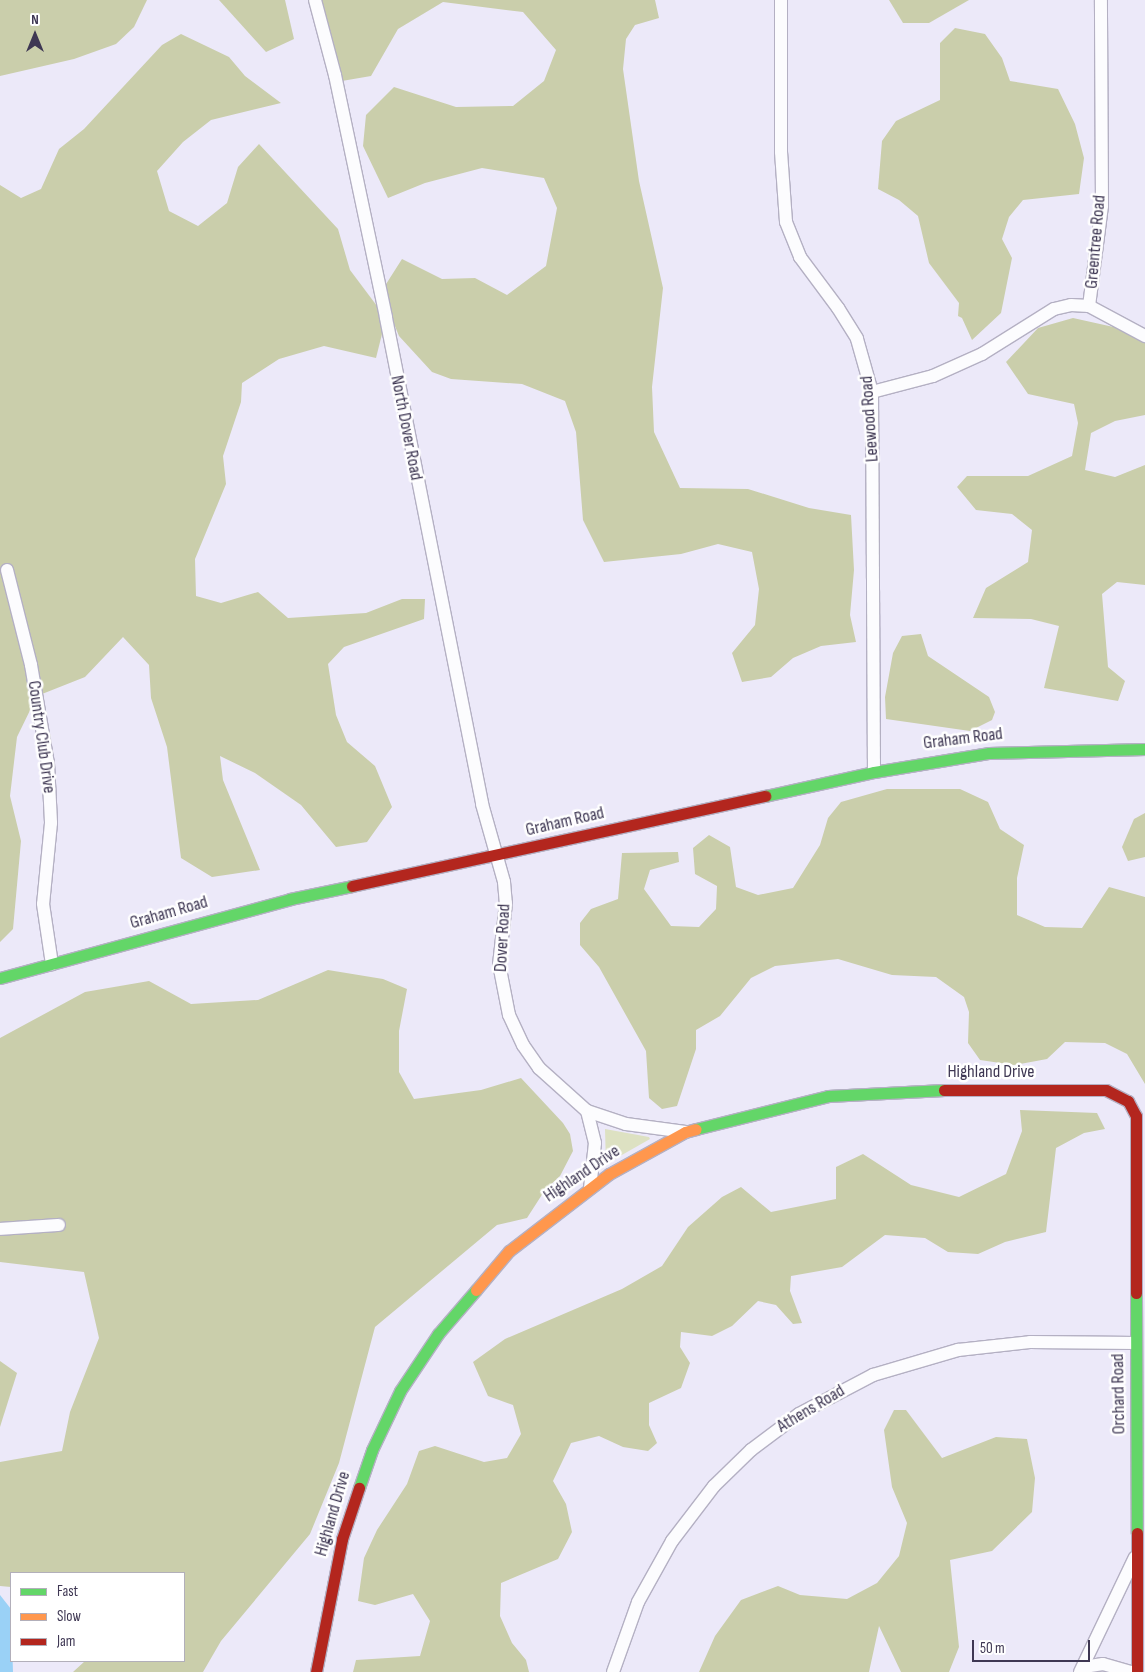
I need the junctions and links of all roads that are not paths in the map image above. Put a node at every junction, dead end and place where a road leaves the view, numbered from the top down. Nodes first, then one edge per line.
1 (314, 0) edge
2 (781, 0) edge
3 (1101, 0) edge
4 (1089, 306) junction
5 (1145, 336) edge
6 (872, 392) junction
7 (7, 570) dead end
8 (1145, 749) edge
9 (874, 772) junction
10 (497, 855) junction
11 (52, 964) junction
12 (0, 978) edge
13 (587, 1112) junction
14 (1136, 1116) joint
15 (685, 1132) junction
16 (590, 1188) junction
17 (59, 1225) dead end
18 (0, 1229) edge
19 (1136, 1343) junction
20 (1135, 1556) junction
21 (1142, 1640) edge
22 (1082, 1670) edge
23 (316, 1672) edge
24 (613, 1672) edge
25 (1131, 1672) edge
26 (1137, 1672) edge

1 - 10 street, North Dover Road
2 - 6 street, Leewood Road
3 - 4 street, Greentree Road
4 - 5 street
4 - 6 street, Greentree Road
6 - 9 street, Leewood Road
7 - 11 street, Country Club Drive
8 - 9 street, Graham Road
9 - 10 street, Graham Road
10 - 11 street, Graham Road
10 - 13 street, Dover Road
11 - 12 street, Graham Road
13 - 15 street, Dover Road
13 - 16 street
14 - 15 street, Highland Drive
14 - 19 street, Orchard Road
15 - 16 street, Highland Drive
16 - 23 street, Highland Drive
17 - 18 street
19 - 20 street, Orchard Road
19 - 24 street, Athens Road
20 - 21 street, Orchard Road
20 - 22 street
21 - 26 street, Orchard Road
22 - 25 street

